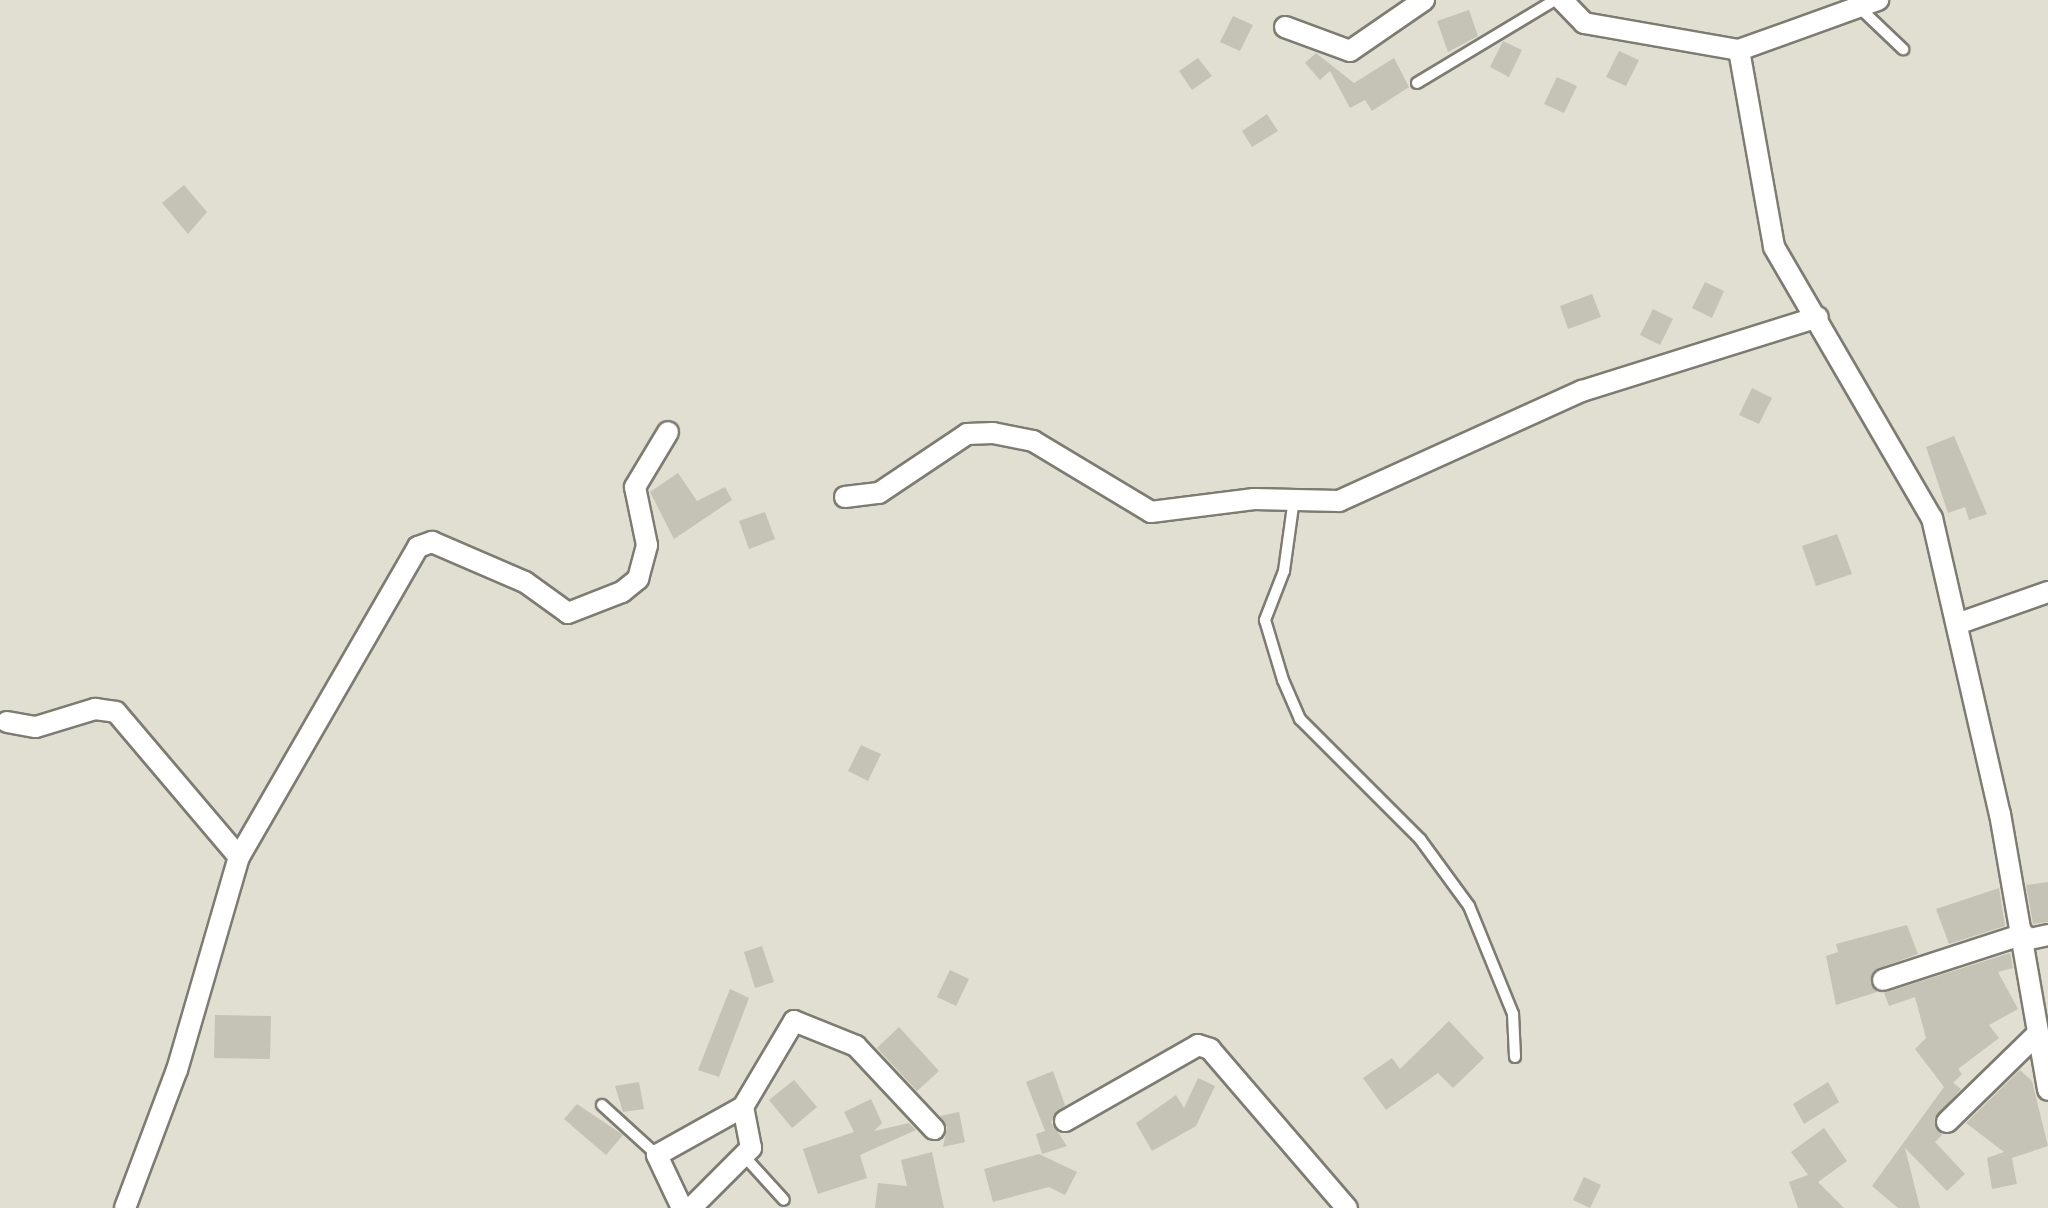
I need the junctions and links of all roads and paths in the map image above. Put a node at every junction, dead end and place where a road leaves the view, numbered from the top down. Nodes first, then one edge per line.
1 (1424, 0) edge
2 (1559, 0) edge
3 (1870, 5) edge
4 (1284, 27) dead end
5 (1903, 49) dead end
6 (1738, 50) junction
7 (1417, 83) dead end
8 (1818, 317) junction
9 (668, 432) dead end
10 (845, 496) dead end
11 (1293, 506) junction
12 (2048, 592) edge
13 (1956, 624) junction
14 (6, 722) dead end
15 (239, 857) junction
16 (2048, 935) edge
17 (2025, 938) junction
18 (1883, 980) dead end
19 (2040, 1007) edge
20 (2035, 1036) junction
21 (1515, 1058) dead end
22 (2048, 1090) edge
23 (602, 1105) dead end
24 (743, 1107) junction
25 (1065, 1121) dead end
26 (1947, 1122) dead end
27 (934, 1130) dead end
28 (658, 1154) junction
29 (744, 1156) junction
30 (784, 1200) dead end
31 (125, 1208) edge
32 (682, 1208) edge
33 (692, 1208) edge
34 (1347, 1208) edge

1 - 4 street
2 - 6 street
2 - 7 lane
3 - 5 lane
3 - 6 street
6 - 8 street
8 - 11 street
8 - 13 street
9 - 15 street
10 - 11 street
11 - 21 lane
12 - 13 street
13 - 17 street
14 - 15 street
15 - 31 street
16 - 17 street
17 - 18 street
17 - 19 street
19 - 20 street
20 - 22 street
20 - 26 street
23 - 28 lane
24 - 27 street
24 - 28 street
24 - 29 street
25 - 34 street
28 - 32 street
29 - 30 lane
29 - 33 street

